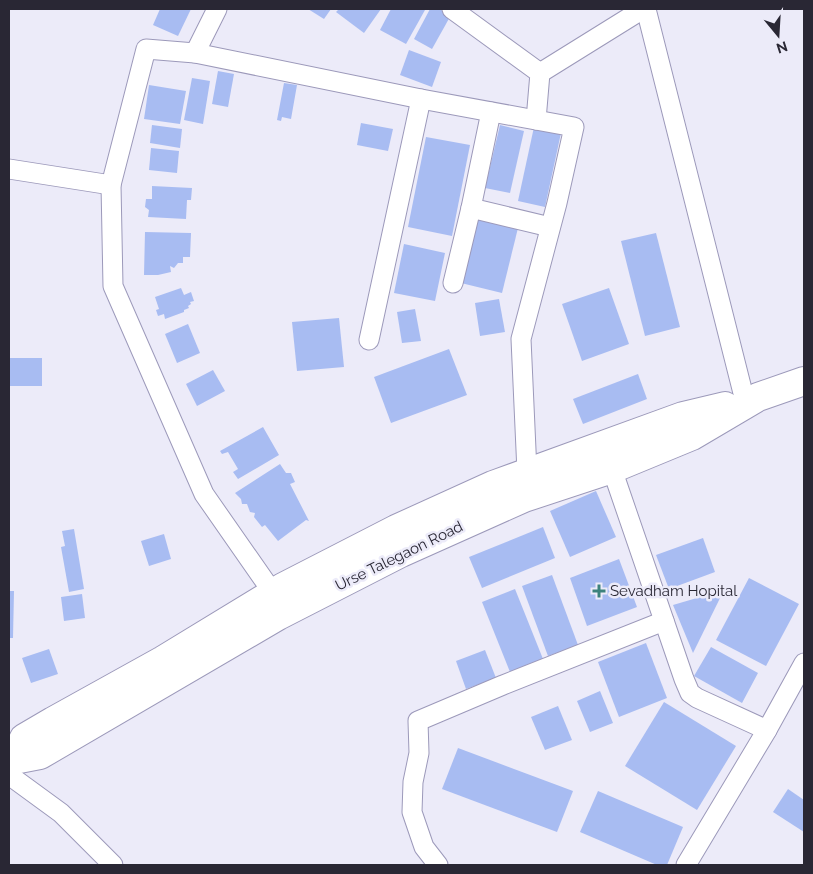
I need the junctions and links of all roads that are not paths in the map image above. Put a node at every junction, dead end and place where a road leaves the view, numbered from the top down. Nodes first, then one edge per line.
1 (218, 9) edge
2 (452, 9) edge
3 (644, 9) edge
4 (195, 53) junction
5 (540, 73) junction
6 (421, 99) junction
7 (491, 112) junction
8 (536, 120) junction
9 (9, 169) edge
10 (111, 185) junction
11 (471, 208) junction
12 (550, 227) junction
13 (453, 283) dead end
14 (369, 340) dead end
15 (804, 381) edge
16 (752, 399) junction
17 (612, 470) junction
18 (527, 472) junction
19 (280, 603) junction
20 (664, 621) junction
21 (804, 663) edge
22 (767, 730) junction
23 (14, 759) edge
24 (113, 865) edge
25 (438, 865) edge
26 (686, 865) edge

1 - 4 street
2 - 5 street
3 - 5 street
3 - 16 street
4 - 6 street
4 - 10 street
5 - 8 street
6 - 7 street
6 - 14 street
7 - 8 street
7 - 11 street
8 - 12 street
9 - 10 street
10 - 19 street
11 - 12 street
11 - 13 street
12 - 18 street
15 - 16 highway, Urse Talegaon Road
16 - 17 highway, Urse Talegaon Road
16 - 18 highway
17 - 19 highway, Urse Talegaon Road
17 - 20 street
18 - 19 highway
19 - 23 highway, Urse Talegaon Road
20 - 22 street
20 - 25 street
21 - 22 street
22 - 26 street
23 - 24 street

